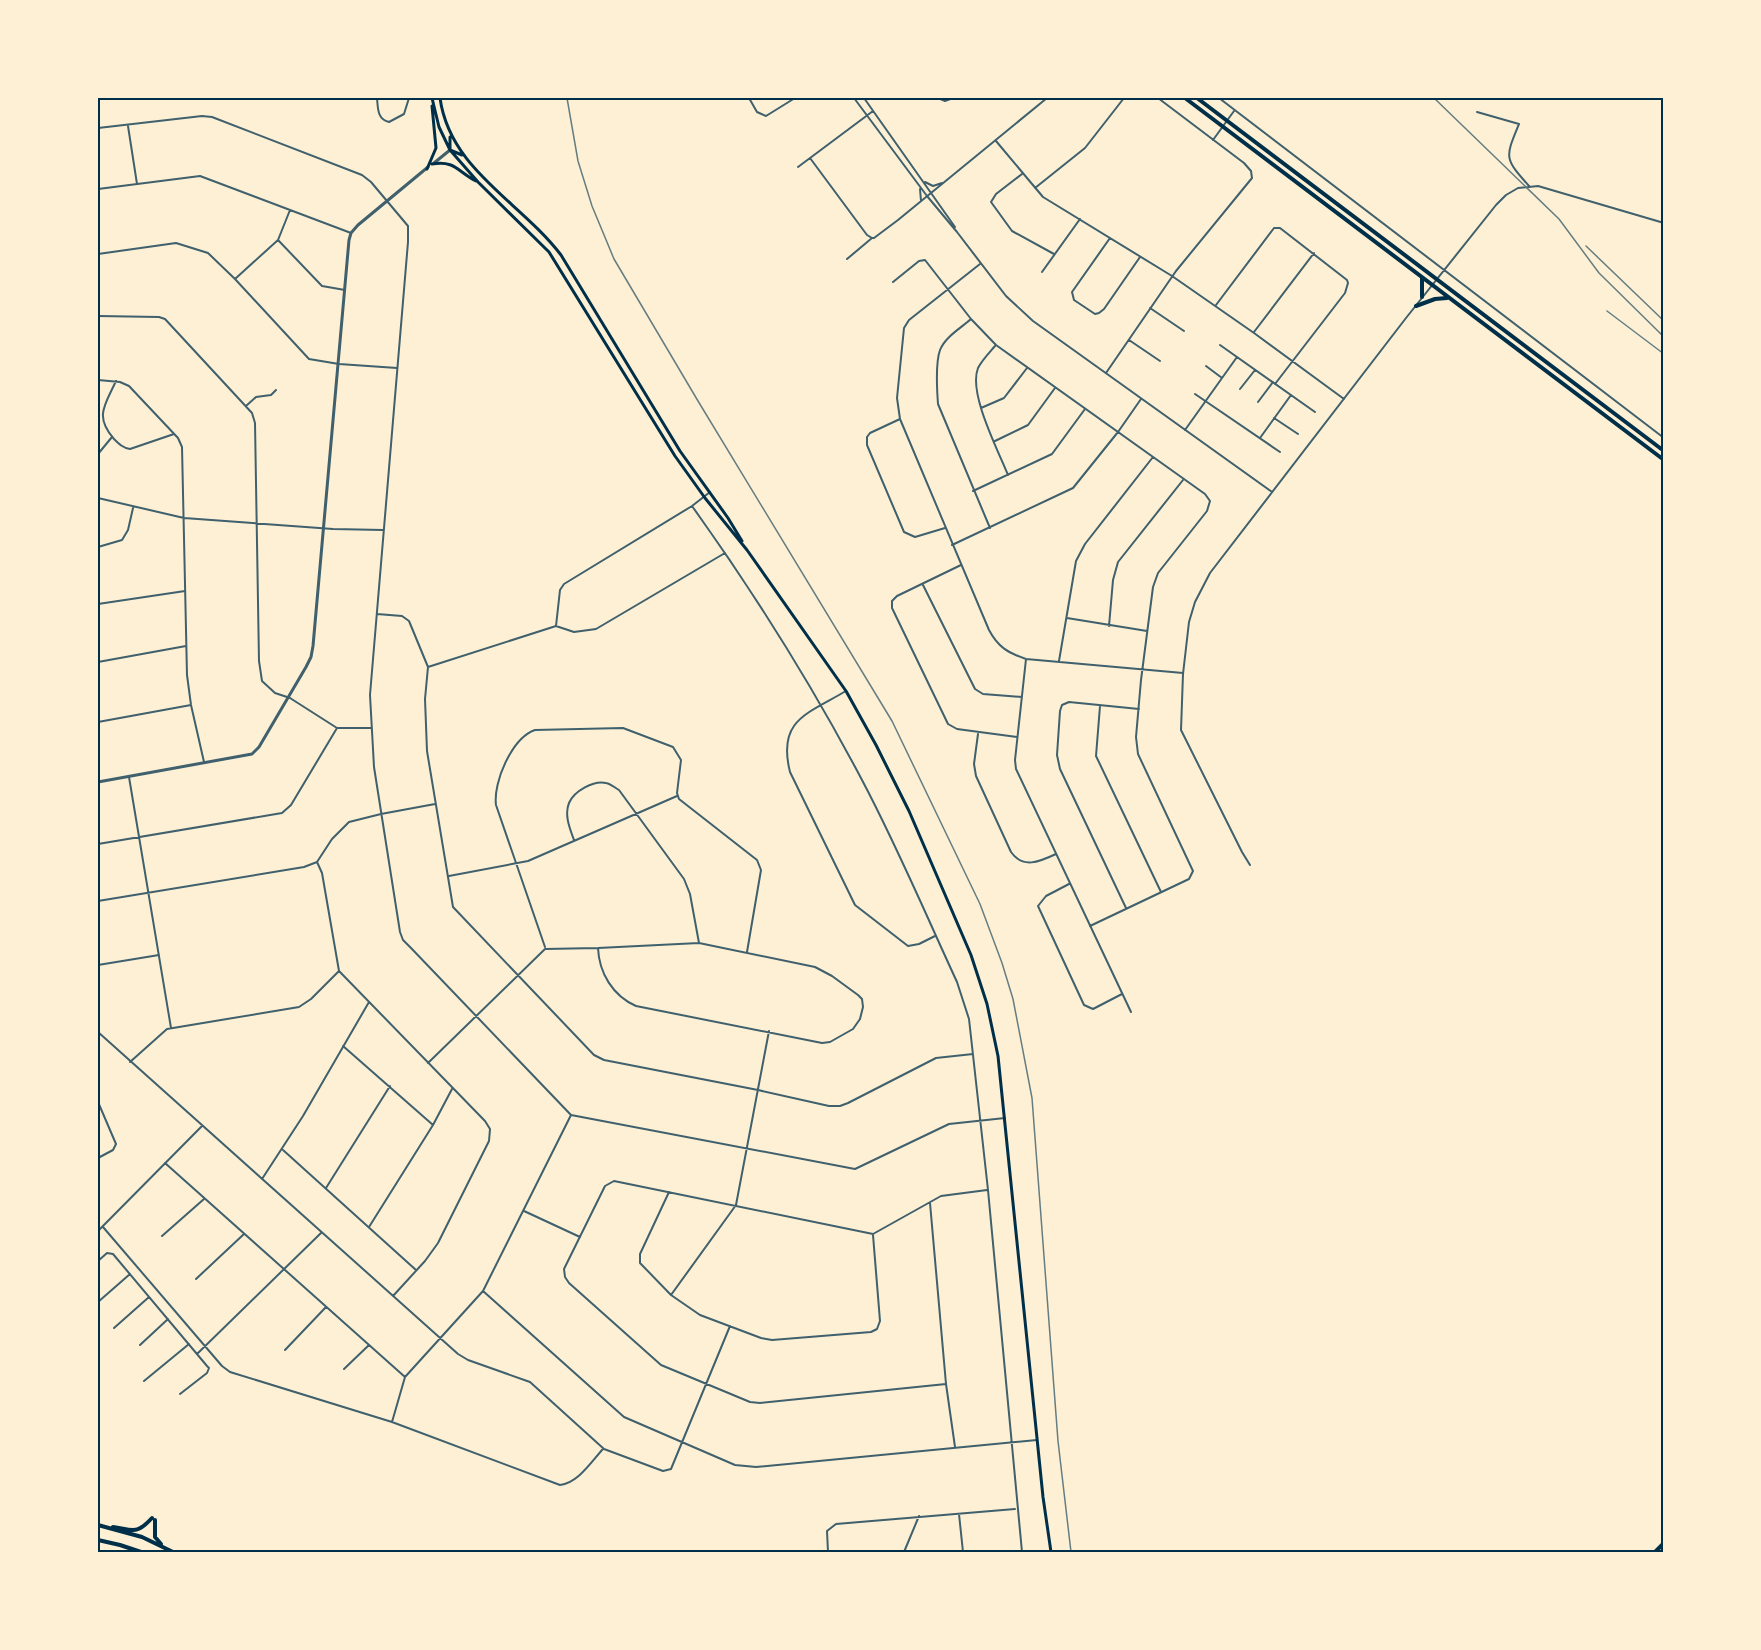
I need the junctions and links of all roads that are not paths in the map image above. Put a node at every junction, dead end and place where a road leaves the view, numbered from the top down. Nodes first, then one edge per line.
1 (377, 98) edge
2 (409, 98) edge
3 (432, 98) edge
4 (440, 98) edge
5 (749, 98) edge
6 (795, 98) edge
7 (854, 98) edge
8 (864, 98) edge
9 (938, 98) edge
10 (952, 98) edge
11 (1047, 98) edge
12 (1124, 98) edge
13 (1158, 98) edge
14 (1185, 98) edge
15 (1197, 98) edge
16 (1219, 98) edge
17 (1234, 110) junction
18 (873, 111) junction
19 (1477, 112) dead end
20 (867, 116) junction
21 (1227, 120) junction
22 (128, 126) junction
23 (1222, 126) junction
24 (98, 128) edge
25 (450, 135) junction
26 (1213, 140) junction
27 (996, 141) junction
28 (450, 150) junction
29 (464, 156) junction
30 (810, 158) junction
31 (432, 164) junction
32 (798, 167) dead end
33 (427, 169) junction
34 (1022, 173) junction
35 (485, 179) junction
36 (923, 180) junction
37 (479, 183) junction
38 (944, 183) junction
39 (136, 184) junction
40 (920, 186) junction
41 (1529, 186) junction
42 (1035, 188) junction
43 (98, 189) edge
44 (931, 192) junction
45 (927, 196) junction
46 (386, 201) junction
47 (921, 201) junction
48 (290, 210) junction
49 (1080, 219) junction
50 (1664, 223) edge
51 (957, 232) junction
52 (351, 233) junction
53 (872, 238) junction
54 (1110, 238) junction
55 (278, 240) junction
56 (1314, 253) junction
57 (98, 254) edge
58 (1054, 254) junction
59 (1140, 257) junction
60 (847, 259) dead end
61 (980, 264) junction
62 (1443, 270) junction
63 (1042, 272) dead end
64 (1172, 276) junction
65 (1422, 278) junction
66 (235, 279) junction
67 (1436, 279) junction
68 (893, 282) dead end
69 (1431, 285) junction
70 (949, 289) junction
71 (345, 290) junction
72 (1422, 297) junction
73 (1448, 298) junction
74 (1215, 306) junction
75 (1416, 306) junction
76 (1150, 309) junction
77 (98, 316) edge
78 (971, 319) junction
79 (604, 326) junction
80 (598, 330) junction
81 (1184, 332) dead end
82 (1254, 333) junction
83 (1129, 339) junction
84 (996, 345) junction
85 (1220, 345) dead end
86 (1237, 357) junction
87 (1292, 361) junction
88 (1160, 362) dead end
89 (339, 364) junction
90 (1206, 366) dead end
91 (397, 368) junction
92 (1027, 368) junction
93 (1255, 370) junction
94 (1106, 373) junction
95 (1222, 378) junction
96 (98, 380) edge
97 (116, 381) junction
98 (1274, 383) junction
99 (1055, 388) junction
100 (1240, 389) dead end
101 (276, 390) dead end
102 (1195, 394) dead end
103 (1291, 395) junction
104 (1142, 398) junction
105 (1344, 399) junction
106 (1205, 402) junction
107 (1258, 402) dead end
108 (246, 406) junction
109 (981, 408) junction
110 (1085, 409) junction
111 (1315, 412) dead end
112 (1274, 418) junction
113 (900, 419) junction
114 (1185, 430) junction
115 (1118, 432) junction
116 (174, 434) junction
117 (1298, 434) dead end
118 (112, 436) junction
119 (1260, 438) junction
120 (1664, 438) edge
121 (995, 441) junction
122 (1664, 451) edge
123 (1280, 453) dead end
124 (98, 454) edge
125 (1153, 457) junction
126 (1664, 460) edge
127 (1008, 475) junction
128 (1183, 480) junction
129 (973, 491) junction
130 (710, 492) junction
131 (1272, 492) junction
132 (98, 498) edge
133 (705, 498) junction
134 (692, 506) junction
135 (133, 508) junction
136 (184, 518) junction
137 (256, 523) junction
138 (945, 528) junction
139 (990, 528) junction
140 (324, 529) junction
141 (383, 530) junction
142 (952, 545) junction
143 (98, 547) edge
144 (747, 550) junction
145 (725, 553) junction
146 (961, 565) junction
147 (923, 584) junction
148 (185, 591) junction
149 (98, 604) edge
150 (377, 614) junction
151 (1066, 617) junction
152 (556, 626) junction
153 (1109, 626) junction
154 (1147, 631) junction
155 (186, 646) junction
156 (1026, 659) junction
157 (1059, 661) junction
158 (98, 662) edge
159 (428, 668) junction
160 (1142, 669) junction
161 (1183, 674) junction
162 (846, 691) junction
163 (1022, 697) junction
164 (290, 698) junction
165 (191, 705) junction
166 (822, 705) junction
167 (1100, 706) junction
168 (1138, 709) junction
169 (98, 722) edge
170 (337, 728) junction
171 (372, 728) junction
172 (978, 733) junction
173 (1018, 737) junction
174 (204, 762) junction
175 (129, 777) junction
176 (98, 782) edge
177 (678, 796) junction
178 (435, 804) junction
179 (381, 814) junction
180 (637, 814) junction
181 (139, 837) junction
182 (574, 840) junction
183 (98, 844) edge
184 (1056, 854) junction
185 (317, 862) junction
186 (517, 864) junction
187 (1250, 865) dead end
188 (449, 876) junction
189 (1069, 884) junction
190 (148, 892) junction
191 (1161, 892) junction
192 (98, 901) edge
193 (1126, 908) junction
194 (1090, 926) junction
195 (935, 936) junction
196 (699, 943) junction
197 (598, 948) junction
198 (545, 949) junction
199 (747, 952) junction
200 (159, 955) junction
201 (98, 965) edge
202 (339, 971) junction
203 (517, 975) junction
204 (1122, 994) junction
205 (369, 1002) junction
206 (1131, 1012) dead end
207 (477, 1016) junction
208 (171, 1028) junction
209 (769, 1031) junction
210 (98, 1032) edge
211 (343, 1046) junction
212 (973, 1054) junction
213 (130, 1062) junction
214 (428, 1063) junction
215 (390, 1086) junction
216 (452, 1089) junction
217 (758, 1090) junction
218 (98, 1102) edge
219 (571, 1115) junction
220 (1005, 1118) junction
221 (980, 1121) junction
222 (433, 1125) junction
223 (202, 1126) junction
224 (748, 1148) junction
225 (283, 1150) junction
226 (98, 1158) edge
227 (165, 1163) junction
228 (262, 1179) junction
229 (326, 1188) junction
230 (988, 1190) junction
231 (669, 1192) junction
232 (204, 1199) junction
233 (930, 1203) junction
234 (736, 1205) junction
235 (524, 1211) junction
236 (103, 1227) junction
237 (369, 1227) junction
238 (98, 1231) edge
239 (321, 1233) junction
240 (244, 1234) junction
241 (873, 1234) junction
242 (162, 1236) dead end
243 (580, 1237) junction
244 (98, 1261) edge
245 (284, 1269) junction
246 (416, 1270) junction
247 (130, 1274) junction
248 (196, 1279) dead end
249 (483, 1292) junction
250 (672, 1294) junction
251 (393, 1296) junction
252 (149, 1297) junction
253 (98, 1302) edge
254 (326, 1307) junction
255 (168, 1319) junction
256 (730, 1326) junction
257 (114, 1328) dead end
258 (440, 1338) junction
259 (189, 1344) junction
260 (140, 1345) dead end
261 (369, 1345) junction
262 (206, 1346) junction
263 (285, 1350) dead end
264 (197, 1354) junction
265 (344, 1368) dead end
266 (405, 1377) junction
267 (144, 1381) dead end
268 (707, 1383) junction
269 (946, 1384) junction
270 (180, 1394) dead end
271 (392, 1422) junction
272 (1037, 1440) junction
273 (683, 1442) junction
274 (1011, 1442) junction
275 (955, 1447) junction
276 (604, 1449) junction
277 (1017, 1509) junction
278 (959, 1513) junction
279 (919, 1516) junction
280 (98, 1525) edge
281 (98, 1540) edge
282 (1664, 1543) edge
283 (120, 1545) junction
284 (164, 1547) junction
285 (125, 1552) edge
286 (141, 1552) edge
287 (173, 1552) edge
288 (828, 1552) edge
289 (904, 1552) edge
290 (963, 1552) edge
291 (1022, 1552) edge
292 (1051, 1552) edge
293 (1655, 1552) edge

1 - 2 street
3 - 28 main road
3 - 33 main road
4 - 25 main road
5 - 6 street
7 - 20 street
8 - 18 street
9 - 10 street
11 - 27 street
12 - 42 street
13 - 26 street
14 - 23 main road
15 - 21 main road
16 - 17 street
17 - 21 street
17 - 62 street
18 - 20 street
18 - 36 street
19 - 41 street
20 - 30 street
20 - 40 street
21 - 23 street
21 - 67 main road
22 - 24 street
22 - 39 street
22 - 46 street
23 - 26 street
23 - 65 main road
25 - 28 main road
25 - 29 main road
26 - 64 street
27 - 34 street
27 - 38 street
28 - 29 main road
28 - 31 street
28 - 37 main road
29 - 35 main road
30 - 32 street
30 - 53 street
31 - 33 street
31 - 37 main road
33 - 46 street
34 - 42 street
34 - 58 street
35 - 37 main road
35 - 79 main road
36 - 38 street
36 - 44 street
37 - 80 main road
38 - 44 street
39 - 43 street
39 - 48 street
40 - 45 street
40 - 47 street
41 - 50 street
41 - 62 street
42 - 49 street
44 - 45 street
44 - 51 street
45 - 47 street
45 - 51 street
46 - 52 street
46 - 91 street
47 - 53 street
48 - 52 street
48 - 55 street
49 - 54 street
49 - 58 street
51 - 61 street
52 - 71 street
53 - 60 street
54 - 59 street
54 - 59 street
55 - 66 street
55 - 71 street
56 - 74 street
56 - 82 street
56 - 87 street
57 - 66 street
58 - 63 street
59 - 64 street
61 - 70 street
61 - 94 street
62 - 67 street
62 - 120 street
64 - 74 street
64 - 76 street
65 - 69 main road
65 - 72 main road
66 - 89 street
67 - 69 street
67 - 122 main road
68 - 70 street
69 - 72 street
69 - 73 main road
70 - 78 street
70 - 113 street
71 - 89 street
72 - 75 street
73 - 75 main road
73 - 126 main road
74 - 82 street
75 - 105 street
76 - 81 street
76 - 83 street
77 - 108 street
78 - 84 street
78 - 129 street
79 - 80 main road
79 - 130 main road
80 - 133 main road
82 - 87 street
83 - 88 street
83 - 94 street
84 - 92 street
84 - 109 street
85 - 86 street
86 - 93 street
86 - 95 street
87 - 98 street
87 - 105 street
89 - 91 street
89 - 140 street
90 - 95 street
91 - 141 street
92 - 99 street
92 - 109 street
93 - 98 street
93 - 100 street
94 - 104 street
95 - 106 street
96 - 97 street
97 - 116 street
97 - 118 street
98 - 103 street
98 - 107 street
99 - 110 street
99 - 121 street
101 - 108 street
102 - 106 street
103 - 111 street
103 - 112 street
104 - 114 street
104 - 115 street
105 - 131 street
106 - 114 street
106 - 119 street
108 - 137 street
109 - 121 street
110 - 115 street
110 - 127 street
112 - 117 street
112 - 119 street
113 - 138 street
113 - 138 street
114 - 131 street
115 - 125 street
115 - 139 street
116 - 118 street
116 - 136 street
118 - 124 street
119 - 123 street
121 - 127 street
125 - 128 street
125 - 151 street
127 - 129 street
128 - 153 street
128 - 154 street
129 - 139 street
130 - 133 street
130 - 144 main road
131 - 161 street
132 - 135 street
133 - 134 street
133 - 144 main road
134 - 145 street
134 - 152 street
135 - 136 street
135 - 143 street
136 - 137 street
136 - 148 street
137 - 140 street
137 - 164 street
138 - 142 street
139 - 142 street
140 - 141 street
140 - 164 street
141 - 150 street
142 - 146 street
144 - 162 main road
145 - 152 street
145 - 166 street
146 - 147 street
146 - 156 street
147 - 163 street
147 - 172 street
148 - 149 street
148 - 155 street
150 - 159 street
150 - 171 street
151 - 153 street
151 - 157 street
152 - 159 street
153 - 154 street
154 - 160 street
155 - 158 street
155 - 165 street
156 - 157 street
156 - 163 street
157 - 160 street
159 - 178 street
160 - 161 street
160 - 168 street
161 - 187 street
162 - 166 street
162 - 220 main road
163 - 173 street
164 - 170 street
164 - 174 street
165 - 169 street
165 - 174 street
166 - 195 street
166 - 195 street
167 - 168 street
167 - 191 street
167 - 193 street
168 - 191 street
170 - 171 street
170 - 181 street
171 - 179 street
172 - 173 street
172 - 184 street
173 - 184 street
174 - 175 street
175 - 176 street
175 - 181 street
177 - 180 street
177 - 186 street
177 - 199 street
178 - 179 street
178 - 188 street
179 - 185 street
179 - 207 street
180 - 182 street
180 - 182 street
180 - 196 street
181 - 183 street
181 - 190 street
182 - 186 street
184 - 189 street
185 - 190 street
185 - 202 street
186 - 188 street
186 - 198 street
188 - 203 street
189 - 194 street
189 - 204 street
190 - 192 street
190 - 200 street
191 - 193 street
193 - 194 street
194 - 204 street
195 - 212 street
196 - 197 street
196 - 199 street
197 - 198 street
197 - 209 street
198 - 203 street
199 - 209 street
200 - 201 street
200 - 208 street
202 - 205 street
202 - 208 street
203 - 207 street
203 - 217 street
204 - 206 street
205 - 211 street
205 - 214 street
207 - 214 street
207 - 219 street
208 - 213 street
209 - 217 street
210 - 213 street
211 - 215 street
211 - 225 street
212 - 217 street
212 - 221 street
213 - 223 street
214 - 216 street
215 - 222 street
215 - 229 street
216 - 222 street
216 - 246 street
217 - 224 street
218 - 226 street
219 - 224 street
219 - 235 street
220 - 221 street
220 - 272 main road
221 - 224 street
221 - 230 street
222 - 237 street
223 - 227 street
223 - 228 street
224 - 234 street
225 - 228 street
225 - 229 street
227 - 232 street
227 - 236 street
228 - 239 street
229 - 237 street
230 - 233 street
230 - 274 street
231 - 234 street
231 - 243 street
231 - 250 street
232 - 240 street
232 - 242 street
233 - 241 street
233 - 269 street
234 - 241 street
234 - 250 street
235 - 243 street
235 - 249 street
236 - 238 street
236 - 262 street
237 - 246 street
239 - 245 street
239 - 251 street
240 - 245 street
240 - 248 street
241 - 256 street
243 - 268 street
244 - 247 street
245 - 254 street
245 - 262 street
246 - 251 street
247 - 252 street
247 - 253 street
249 - 258 street
249 - 273 street
250 - 256 street
251 - 258 street
252 - 255 street
252 - 257 street
254 - 261 street
254 - 263 street
255 - 259 street
255 - 260 street
256 - 268 street
258 - 266 street
258 - 276 street
259 - 264 street
259 - 267 street
261 - 265 street
261 - 266 street
262 - 264 street
262 - 271 street
264 - 270 street
266 - 271 street
268 - 269 street
268 - 273 street
269 - 275 street
271 - 276 street
272 - 274 street
272 - 292 main road
273 - 275 street
273 - 276 street
274 - 275 street
274 - 277 street
277 - 278 street
277 - 291 street
278 - 279 street
278 - 290 street
279 - 288 street
279 - 289 street
280 - 284 main road
280 - 284 main road
281 - 283 main road
282 - 293 main road
283 - 285 main road
283 - 286 main road
284 - 287 main road

